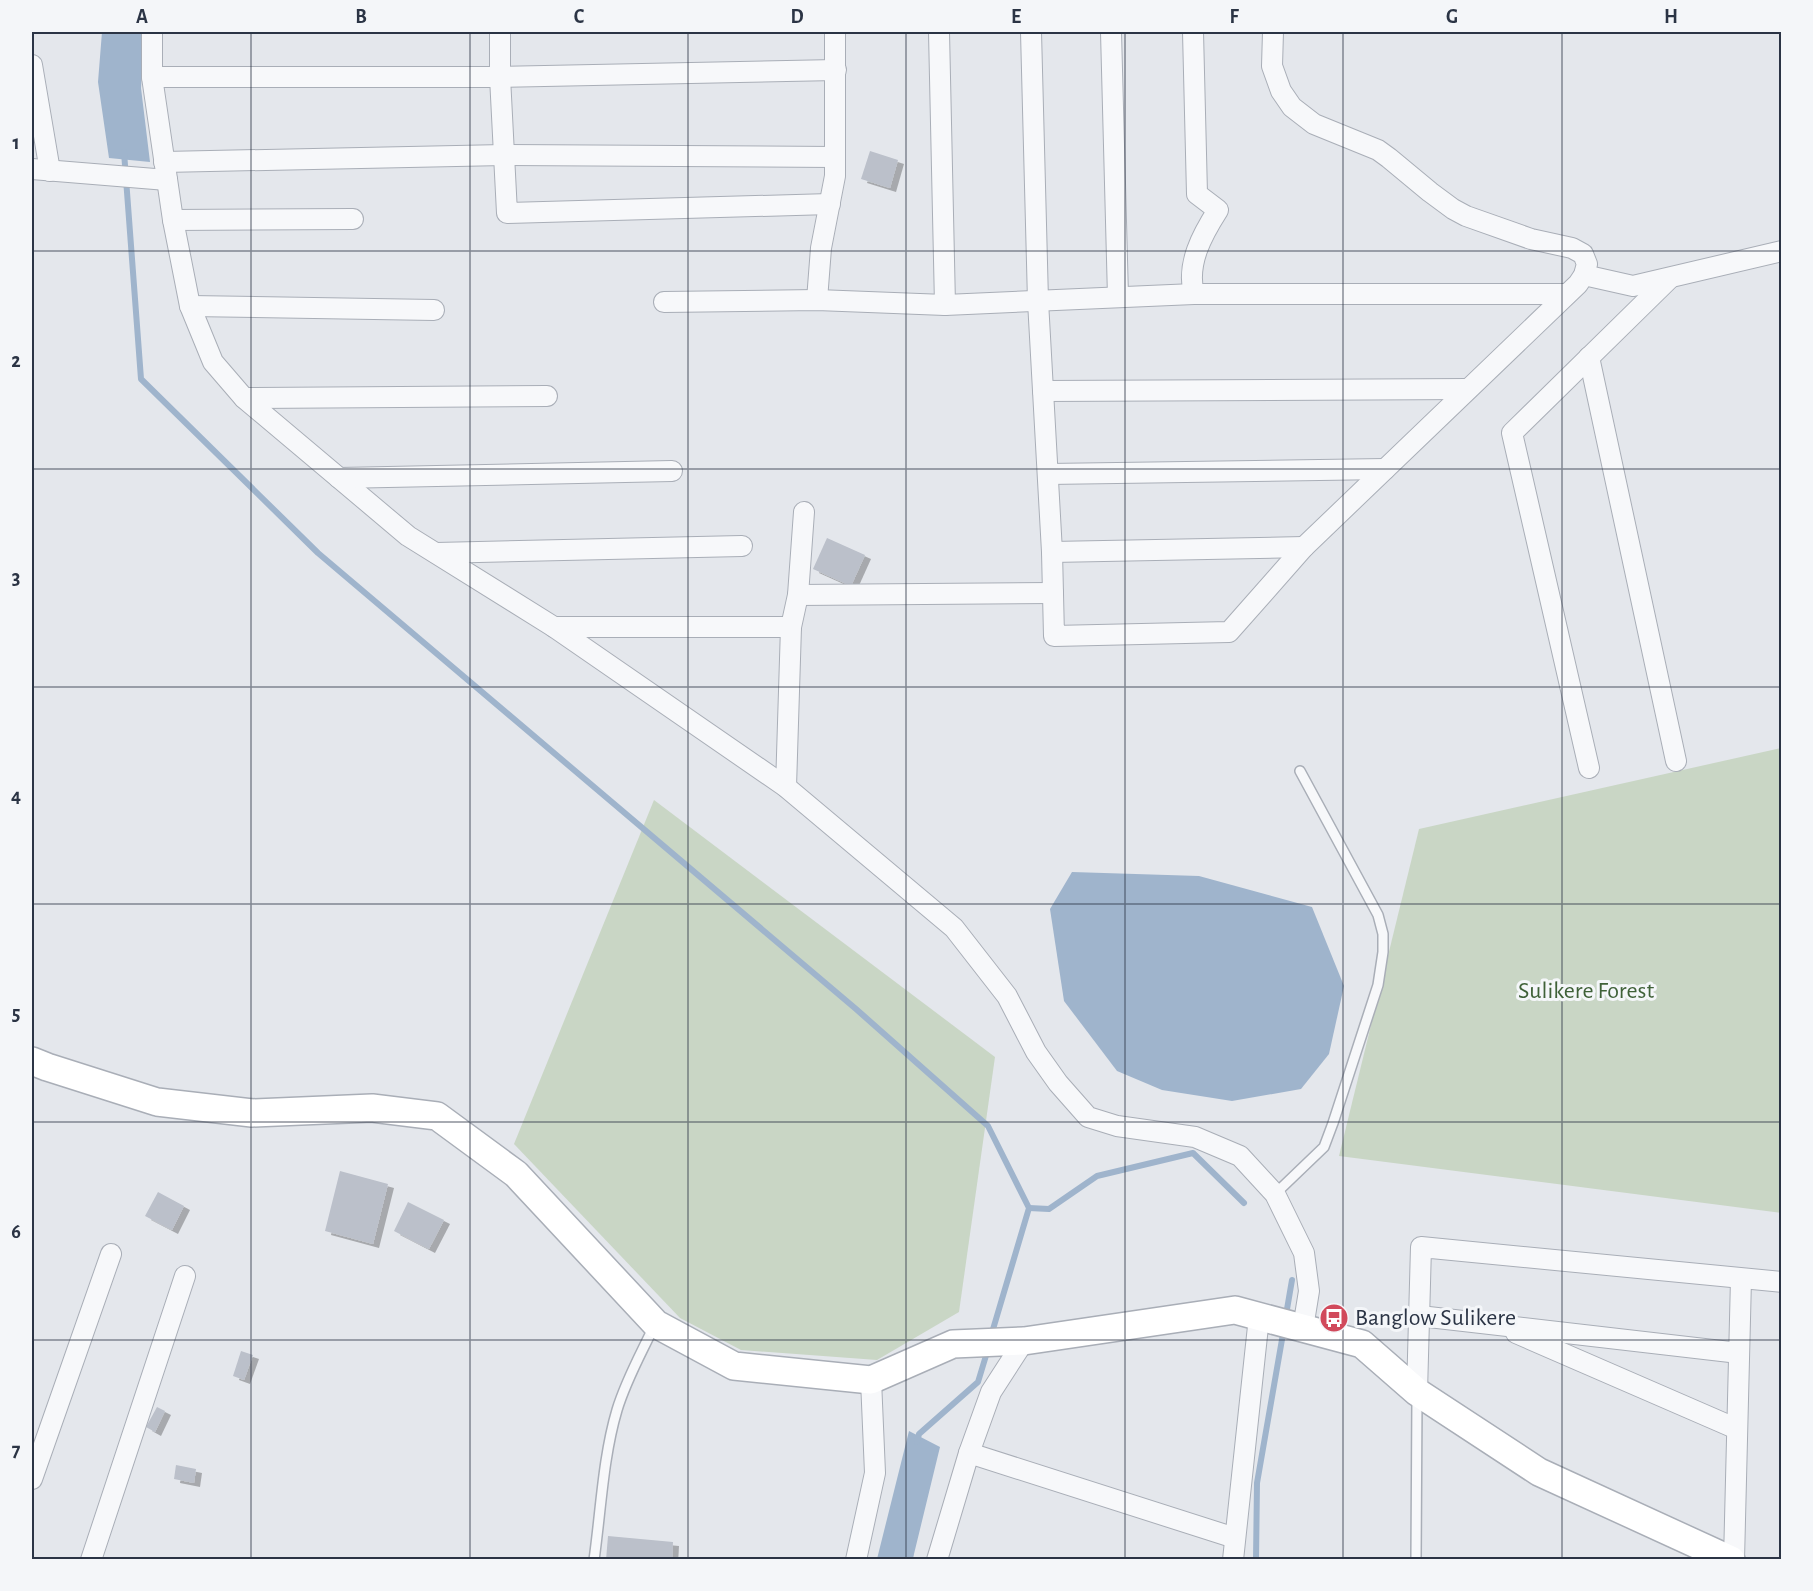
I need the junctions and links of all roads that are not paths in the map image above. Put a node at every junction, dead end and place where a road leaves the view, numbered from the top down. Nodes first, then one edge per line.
1 (152, 32) edge
2 (500, 32) edge
3 (835, 32) edge
4 (939, 32) edge
5 (1031, 32) edge
6 (1111, 32) edge
7 (1193, 32) edge
8 (1272, 32) edge
9 (32, 65) edge
10 (836, 70) junction
11 (152, 77) junction
12 (500, 77) junction
13 (504, 155) junction
14 (835, 157) junction
15 (41, 170) edge
16 (166, 171) junction
17 (830, 204) junction
18 (353, 219) dead end
19 (173, 220) junction
20 (1782, 251) edge
21 (1584, 275) junction
22 (1670, 278) junction
23 (1194, 294) junction
24 (1567, 294) junction
25 (1118, 297) junction
26 (817, 300) junction
27 (1038, 301) junction
28 (664, 302) dead end
29 (945, 305) junction
30 (190, 306) junction
31 (434, 310) dead end
32 (1589, 357) junction
33 (1468, 389) junction
34 (1043, 391) junction
35 (547, 396) dead end
36 (244, 398) junction
37 (1385, 469) junction
38 (672, 471) dead end
39 (1048, 474) junction
40 (339, 478) junction
41 (804, 512) dead end
42 (742, 546) dead end
43 (1304, 547) junction
44 (1052, 552) junction
45 (436, 553) junction
46 (1053, 593) junction
47 (798, 596) junction
48 (554, 627) junction
49 (791, 627) junction
50 (1676, 760) dead end
51 (1589, 768) dead end
52 (1300, 771) dead end
53 (786, 787) junction
54 (32, 1061) edge
55 (1275, 1194) junction
56 (111, 1254) dead end
57 (185, 1276) dead end
58 (1741, 1279) junction
59 (1782, 1282) edge
60 (1420, 1316) junction
61 (1259, 1317) junction
62 (656, 1324) junction
63 (1497, 1325) junction
64 (1303, 1328) junction
65 (1024, 1341) junction
66 (1738, 1353) junction
67 (871, 1380) junction
68 (1417, 1392) junction
69 (1737, 1429) junction
70 (969, 1453) junction
71 (32, 1479) edge
72 (1235, 1538) junction
73 (91, 1560) edge
74 (594, 1560) edge
75 (856, 1560) edge
76 (937, 1560) edge
77 (1233, 1560) edge
78 (1416, 1560) edge
79 (1732, 1560) edge

1 - 11 street
2 - 12 street
3 - 10 street
4 - 29 street
5 - 27 street
6 - 25 street
7 - 23 street
8 - 21 street
9 - 15 street
10 - 12 street
10 - 14 street
11 - 12 street
11 - 16 street
12 - 13 street
13 - 14 street
13 - 16 street
13 - 17 street
14 - 17 street
15 - 16 street
16 - 19 street
17 - 26 street
18 - 19 street
19 - 30 street
20 - 22 street
21 - 22 street
21 - 24 street
22 - 32 street
23 - 24 street
23 - 25 street
24 - 33 street
25 - 27 street
26 - 28 street
26 - 29 street
27 - 29 street
27 - 34 street
30 - 31 street
30 - 36 street
32 - 50 street
32 - 51 street
33 - 34 street
33 - 37 street
34 - 39 street
35 - 36 street
36 - 40 street
37 - 39 street
37 - 43 street
38 - 40 street
39 - 44 street
40 - 45 street
41 - 47 street
42 - 45 street
43 - 44 street
43 - 46 street
44 - 46 street
45 - 48 street
46 - 47 street
47 - 49 street
48 - 49 street
48 - 53 street
49 - 53 street
52 - 55 lane
53 - 55 street
54 - 62 main road
55 - 64 street
56 - 71 street
57 - 73 street
58 - 59 street
58 - 60 street
58 - 66 street
60 - 63 street
60 - 68 street
61 - 64 main road
61 - 65 main road
61 - 72 street
62 - 67 main road
62 - 74 lane
63 - 66 street
63 - 69 street
64 - 68 main road
65 - 67 main road
65 - 70 street
66 - 69 street
67 - 75 street
68 - 78 lane
68 - 79 main road
69 - 79 street
70 - 72 street
70 - 76 street
72 - 77 street

